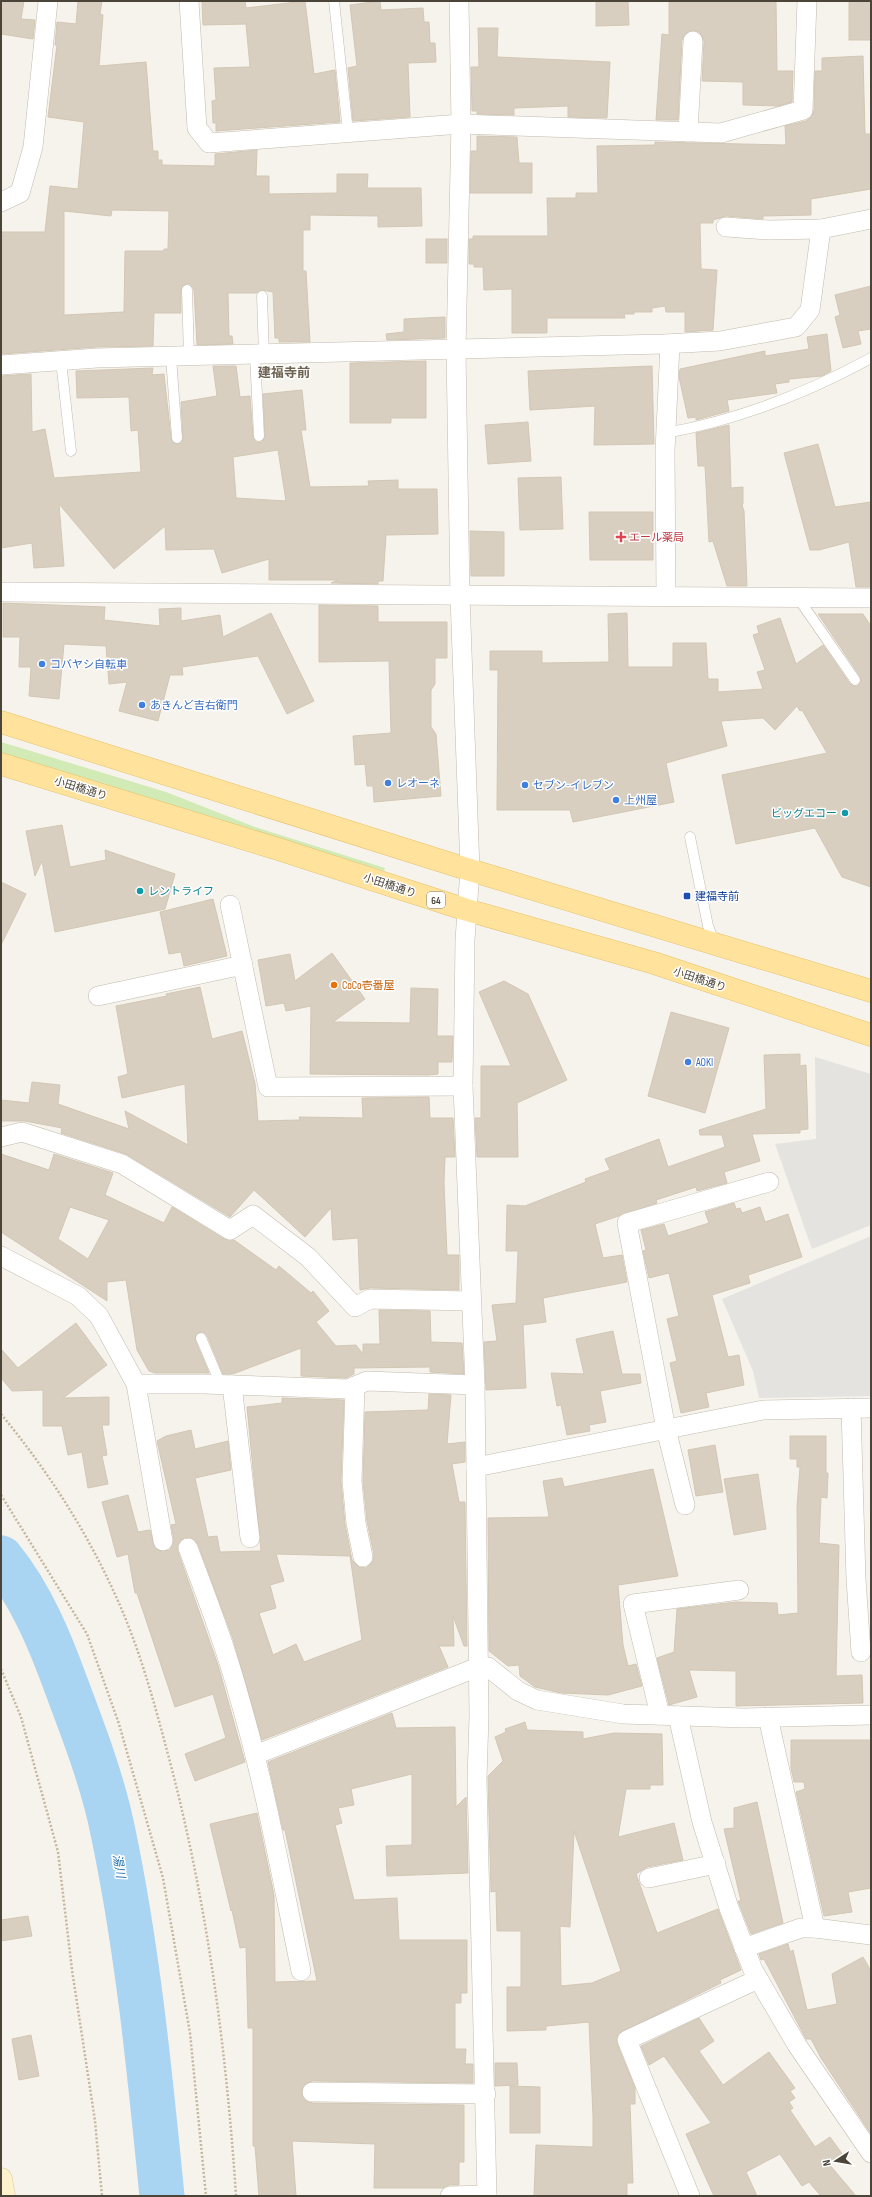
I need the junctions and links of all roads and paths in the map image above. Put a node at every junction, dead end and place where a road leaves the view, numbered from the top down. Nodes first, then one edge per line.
1 (48, 1) edge
2 (189, 1) edge
3 (334, 1) edge
4 (459, 1) edge
5 (807, 1) edge
6 (693, 41) dead end
7 (461, 124) junction
8 (348, 132) junction
9 (688, 132) junction
10 (1, 202) edge
11 (871, 219) edge
12 (726, 227) dead end
13 (821, 229) junction
14 (187, 290) dead end
15 (262, 296) dead end
16 (670, 344) junction
17 (456, 350) junction
18 (259, 355) junction
19 (180, 356) junction
20 (871, 358) edge
21 (61, 361) junction
22 (1, 365) edge
23 (666, 433) junction
24 (260, 436) dead end
25 (177, 438) dead end
26 (71, 452) dead end
27 (1, 592) edge
28 (666, 596) junction
29 (460, 597) junction
30 (798, 598) junction
31 (871, 598) edge
32 (855, 680) dead end
33 (1, 722) edge
34 (1, 764) edge
35 (690, 836) dead end
36 (470, 870) junction
37 (230, 905) dead end
38 (467, 910) junction
39 (715, 944) junction
40 (243, 965) junction
41 (871, 992) edge
42 (98, 996) dead end
43 (871, 1035) edge
44 (463, 1086) junction
45 (1, 1137) edge
46 (769, 1182) dead end
47 (1, 1256) edge
48 (470, 1301) junction
49 (201, 1338) dead end
50 (136, 1384) junction
51 (227, 1385) junction
52 (475, 1385) junction
53 (355, 1386) junction
54 (851, 1408) junction
55 (871, 1408) edge
56 (1, 1414) edge
57 (666, 1429) junction
58 (476, 1467) junction
59 (1, 1495) edge
60 (685, 1505) dead end
61 (250, 1538) dead end
62 (163, 1541) dead end
63 (188, 1548) dead end
64 (363, 1557) dead end
65 (739, 1590) dead end
66 (860, 1652) dead end
67 (478, 1667) junction
68 (1, 1669) edge
69 (871, 1715) edge
70 (669, 1716) junction
71 (768, 1717) junction
72 (255, 1755) junction
73 (716, 1864) junction
74 (649, 1878) dead end
75 (815, 1928) junction
76 (871, 1935) edge
77 (744, 1948) junction
78 (301, 1971) dead end
79 (758, 1979) junction
80 (312, 2092) dead end
81 (486, 2094) junction
82 (871, 2153) edge
83 (1, 2179) edge
84 (4, 2196) edge
85 (102, 2196) edge
86 (206, 2196) edge
87 (236, 2196) edge
88 (450, 2196) edge
89 (487, 2196) edge
90 (690, 2196) edge

1 - 10 street
2 - 8 street
3 - 8 lane
4 - 7 street
5 - 9 street
6 - 9 street
7 - 8 street
7 - 9 street
7 - 17 street
11 - 13 street
12 - 13 street
13 - 16 street
14 - 19 lane
15 - 18 lane
16 - 17 street
16 - 23 street
17 - 18 street
17 - 29 street
18 - 19 street
18 - 24 lane
19 - 21 street
19 - 25 lane
20 - 23 lane
21 - 22 street
21 - 26 lane
23 - 28 street
27 - 29 street
28 - 29 street
28 - 30 street
29 - 36 street
30 - 31 street
30 - 32 lane
33 - 36 main road
34 - 38 main road, 小田橋通り / 64
35 - 39 lane
36 - 38 street
36 - 39 main road
37 - 40 street
38 - 43 main road, 小田橋通り / 64
38 - 44 street
39 - 41 main road
40 - 42 street
40 - 44 street
44 - 48 street
45 - 48 street
46 - 57 street
47 - 50 street
48 - 52 street
49 - 51 lane
50 - 51 street
50 - 62 street
51 - 53 street
51 - 61 street
52 - 53 street
52 - 58 street
53 - 64 street
54 - 55 street
54 - 57 street
54 - 66 street
56 - 87 path
57 - 58 street
57 - 60 street
58 - 67 street
59 - 86 path
63 - 72 street
65 - 70 street
67 - 70 street
67 - 72 street
67 - 81 street
68 - 85 path
69 - 71 street
70 - 71 street
70 - 73 street
71 - 75 street
72 - 78 street
73 - 74 street
73 - 77 street
75 - 76 street
75 - 77 street
77 - 79 street
79 - 82 street
79 - 90 street
80 - 81 street
81 - 89 street
83 - 84 street
88 - 89 street

